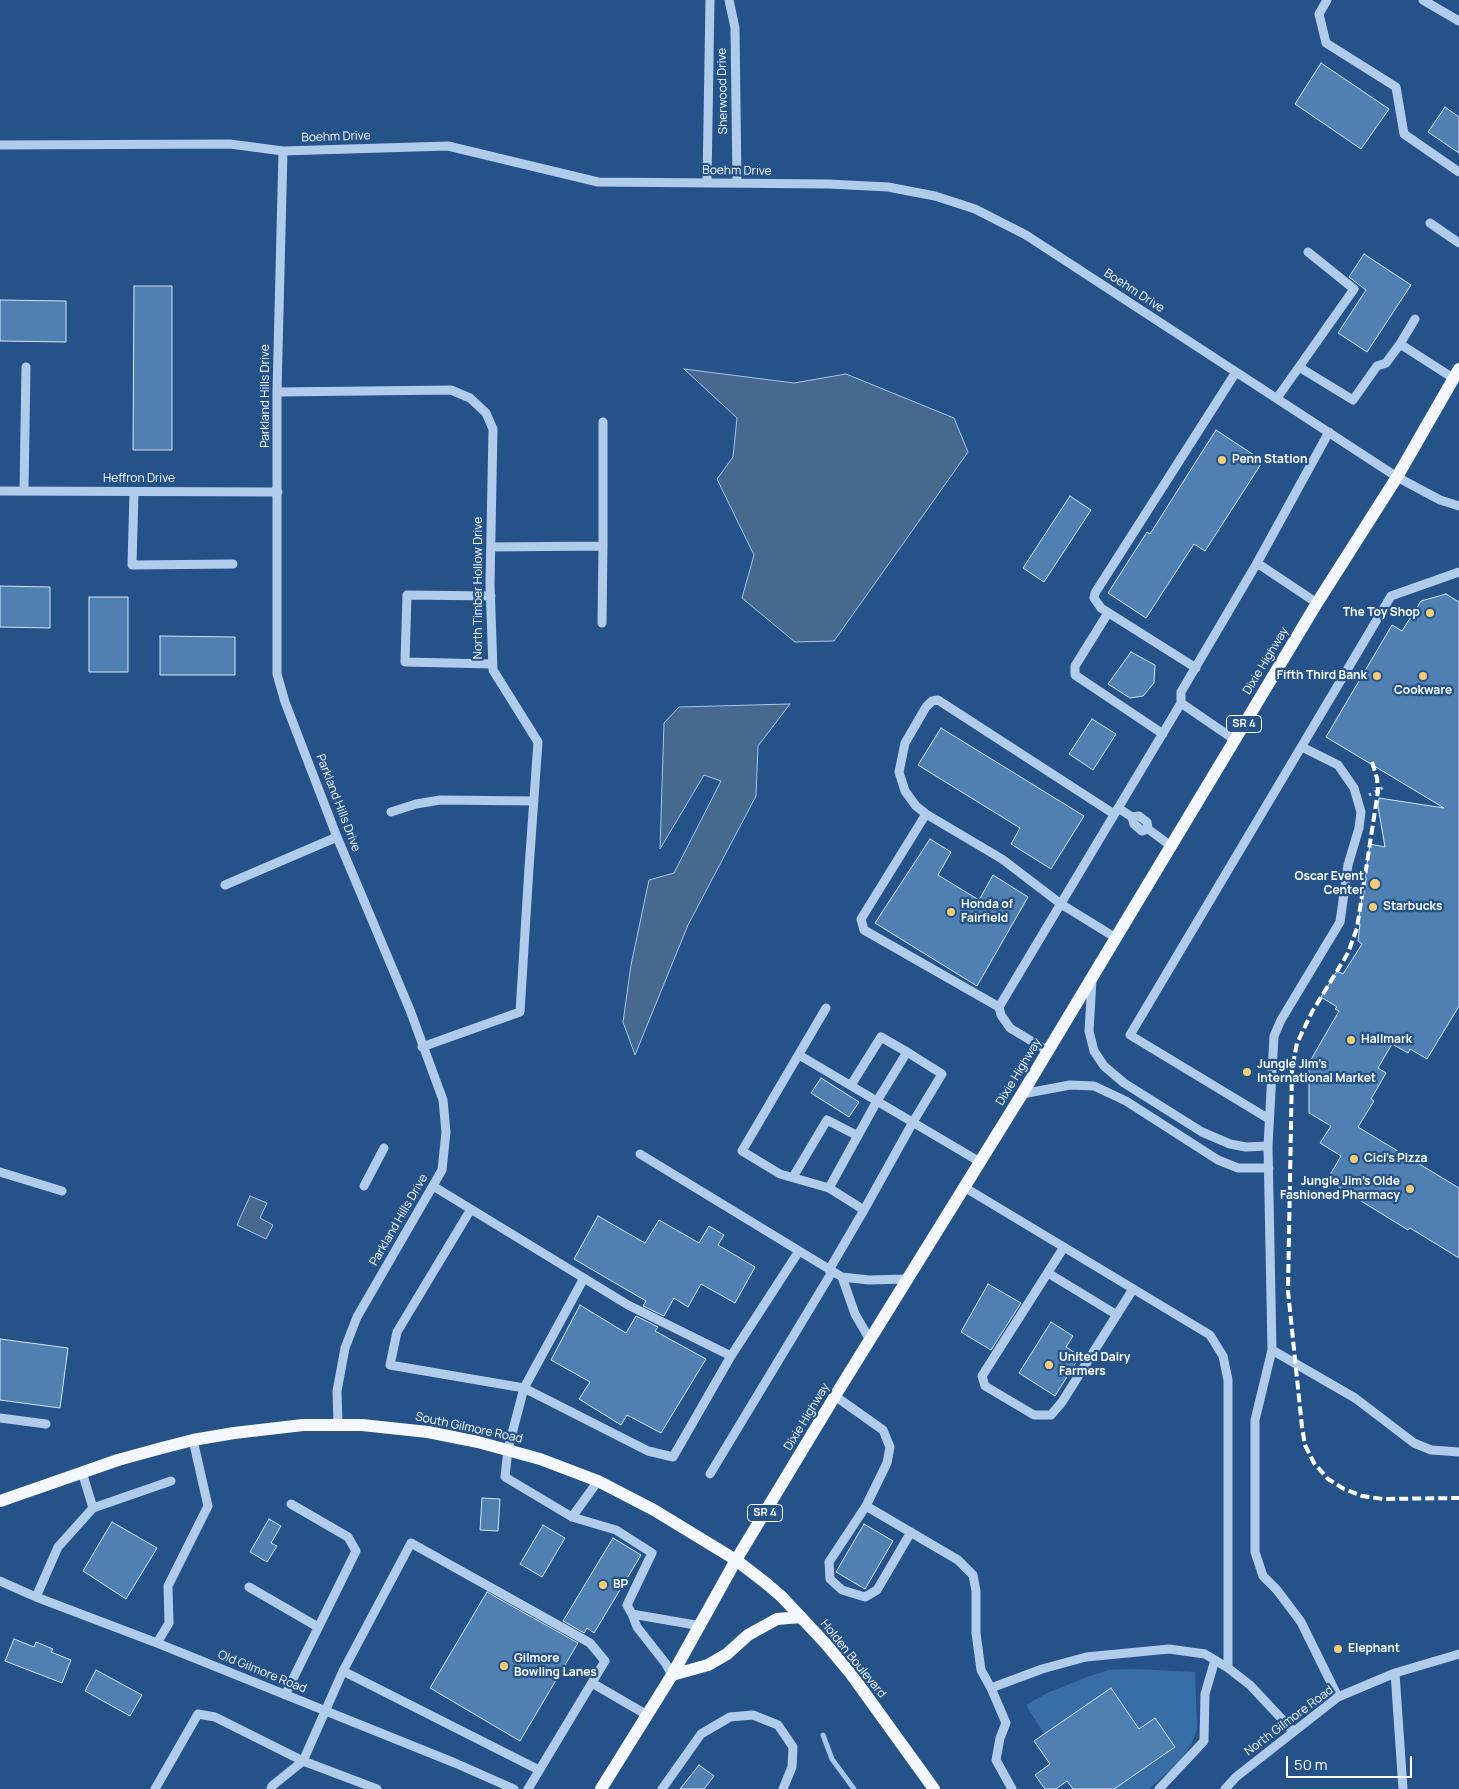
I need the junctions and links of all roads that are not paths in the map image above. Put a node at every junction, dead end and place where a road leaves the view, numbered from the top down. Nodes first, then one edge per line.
1 (710, 0) edge
2 (729, 0) edge
3 (1327, 0) edge
4 (1423, 0) edge
5 (1459, 21) edge
6 (0, 145) edge
7 (283, 151) junction
8 (1459, 172) edge
9 (707, 183) junction
10 (736, 183) junction
11 (1430, 223) dead end
12 (1459, 243) edge
13 (1308, 252) dead end
14 (1415, 320) dead end
15 (1400, 344) junction
16 (26, 367) dead end
17 (1300, 367) junction
18 (1236, 372) junction
19 (1456, 373) edge
20 (277, 392) junction
21 (1277, 398) junction
22 (603, 422) dead end
23 (1329, 432) junction
24 (1397, 477) junction
25 (0, 491) edge
26 (24, 491) junction
27 (134, 492) junction
28 (278, 492) junction
29 (1459, 506) edge
30 (603, 546) junction
31 (491, 548) junction
32 (1257, 563) junction
33 (233, 564) dead end
34 (1459, 572) edge
35 (491, 596) junction
36 (1317, 603) junction
37 (1108, 612) junction
38 (602, 623) dead end
39 (492, 664) junction
40 (1196, 668) junction
41 (1181, 703) junction
42 (1163, 734) junction
43 (1235, 740) junction
44 (1302, 747) junction
45 (534, 801) junction
46 (1116, 811) junction
47 (391, 812) dead end
48 (926, 814) junction
49 (337, 837) junction
50 (1171, 846) junction
51 (225, 885) dead end
52 (1061, 904) junction
53 (1116, 938) junction
54 (1092, 978) junction
55 (999, 1007) junction
56 (826, 1008) dead end
57 (422, 1047) junction
58 (1048, 1051) junction
59 (907, 1052) junction
60 (799, 1055) junction
61 (851, 1085) junction
62 (1022, 1094) junction
63 (877, 1101) junction
64 (1269, 1119) junction
65 (913, 1122) junction
66 (858, 1136) junction
67 (1268, 1146) junction
68 (384, 1148) dead end
69 (640, 1154) dead end
70 (980, 1162) junction
71 (1269, 1168) junction
72 (0, 1172) edge
73 (793, 1177) junction
74 (364, 1186) dead end
75 (433, 1186) junction
76 (829, 1188) junction
77 (964, 1188) junction
78 (62, 1191) dead end
79 (471, 1209) junction
80 (864, 1210) junction
81 (1064, 1248) junction
82 (799, 1251) junction
83 (831, 1271) junction
84 (1048, 1273) junction
85 (842, 1277) junction
86 (584, 1278) junction
87 (907, 1279) junction
88 (1133, 1289) junction
89 (1117, 1315) junction
90 (870, 1340) junction
91 (1272, 1350) junction
92 (731, 1356) junction
93 (524, 1388) junction
94 (835, 1396) junction
95 (0, 1418) edge
96 (46, 1424) dead end
97 (338, 1425) junction
98 (193, 1440) junction
99 (508, 1449) junction
100 (1459, 1452) edge
101 (82, 1472) junction
102 (710, 1474) dead end
103 (171, 1481) dead end
104 (598, 1481) junction
105 (0, 1501) edge
106 (291, 1504) dead end
107 (866, 1506) junction
108 (93, 1508) junction
109 (572, 1517) junction
110 (911, 1532) junction
111 (736, 1560) junction
112 (0, 1581) edge
113 (249, 1587) dead end
114 (36, 1597) junction
115 (632, 1614) junction
116 (801, 1617) junction
117 (701, 1626) junction
118 (318, 1627) junction
119 (157, 1643) junction
120 (1459, 1654) edge
121 (1215, 1660) junction
122 (1228, 1668) junction
123 (343, 1671) junction
124 (1395, 1673) junction
125 (672, 1675) junction
126 (592, 1683) junction
127 (991, 1688) junction
128 (285, 1695) junction
129 (1338, 1697) junction
130 (326, 1711) junction
131 (647, 1715) junction
132 (1293, 1731) junction
133 (303, 1761) junction
134 (539, 1770) junction
135 (155, 1789) edge
136 (271, 1789) edge
137 (377, 1789) edge
138 (514, 1789) edge
139 (528, 1789) edge
140 (601, 1789) edge
141 (662, 1789) edge
142 (783, 1789) edge
143 (934, 1789) edge
144 (1012, 1789) edge
145 (1159, 1789) edge
146 (1225, 1789) edge
147 (1403, 1789) edge

1 - 9 street, Sherwood Drive
2 - 10 street, Sherwood Drive
3 - 8 street
4 - 5 street
6 - 7 street, Boehm Drive
7 - 9 street, Boehm Drive
7 - 20 street, Parkland Hills Drive
9 - 10 street, Boehm Drive
10 - 18 street, Boehm Drive
11 - 12 street
13 - 17 street
14 - 15 street
15 - 17 street
15 - 19 street
16 - 26 street
17 - 21 street
18 - 21 street, Boehm Drive
18 - 37 street
19 - 24 main road, Dixie Highway / SR 4
20 - 28 street, Parkland Hills Drive
20 - 31 street, North Timber Hollow Drive
21 - 23 street, Boehm Drive
22 - 30 street
23 - 24 street, Boehm Drive
23 - 32 street
24 - 29 street, Boehm Drive
24 - 36 main road, Dixie Highway / SR 4
25 - 26 street, Heffron Drive
26 - 27 street, Heffron Drive
27 - 28 street, Heffron Drive
27 - 33 street
28 - 49 street, Parkland Hills Drive
30 - 31 street
30 - 38 street
31 - 35 street, North Timber Hollow Drive
32 - 36 street
32 - 40 street
34 - 44 street
35 - 39 street, North Timber Hollow Drive
35 - 39 street
36 - 43 main road, Dixie Highway / SR 4
37 - 40 street
37 - 42 street
39 - 45 street, North Timber Hollow Drive
40 - 41 street
41 - 42 street
41 - 43 street
42 - 46 street
43 - 50 main road, Dixie Highway / SR 4
44 - 64 street
44 - 64 street
45 - 47 street
45 - 57 street, North Timber Hollow Drive
46 - 48 street
46 - 50 street
46 - 52 street
48 - 52 street
48 - 55 street
49 - 51 street
49 - 57 street, Parkland Hills Drive
50 - 53 main road, Dixie Highway / SR 4
52 - 53 street
52 - 55 street
53 - 54 main road, Dixie Highway / SR 4
54 - 58 main road, Dixie Highway / SR 4
54 - 67 street
55 - 58 street
56 - 60 street
57 - 75 street, Parkland Hills Drive
58 - 62 main road, Dixie Highway / SR 4
59 - 61 street
59 - 63 street
59 - 65 street
60 - 61 street
60 - 73 street
61 - 63 street
62 - 70 main road, Dixie Highway / SR 4
62 - 71 street
63 - 65 street
63 - 66 street
64 - 67 street
65 - 70 street
65 - 80 street
66 - 73 street
66 - 76 street
67 - 71 street
68 - 74 street
69 - 82 street
70 - 77 main road, Dixie Highway / SR 4
71 - 91 street
72 - 78 street
73 - 76 street
75 - 79 street
75 - 97 street, Parkland Hills Drive
76 - 80 street
77 - 81 street
77 - 87 main road, Dixie Highway / SR 4
79 - 86 street
79 - 93 street
80 - 83 street
81 - 84 street
81 - 88 street
82 - 83 street
82 - 92 street
83 - 85 street
83 - 102 street
84 - 89 street
84 - 89 street
85 - 87 street
85 - 90 street
86 - 92 street
86 - 93 street
87 - 90 main road, Dixie Highway / SR 4
88 - 89 street
88 - 122 street
90 - 94 main road, Dixie Highway / SR 4
91 - 100 street
91 - 129 street
92 - 93 street
93 - 99 street
94 - 107 street
94 - 111 main road, Dixie Highway / SR 4
95 - 96 street
97 - 98 main road, South Gilmore Road
97 - 99 main road, South Gilmore Road
98 - 101 main road, South Gilmore Road
98 - 119 street
99 - 104 main road, South Gilmore Road
99 - 109 street
101 - 105 main road, South Gilmore Road
101 - 108 street
103 - 108 street
104 - 109 street
104 - 111 main road, South Gilmore Road
106 - 118 street
107 - 110 street
107 - 110 street
108 - 114 street
109 - 115 street
110 - 127 street
111 - 116 main road, Holden Boulevard
111 - 117 main road, Dixie Highway / SR 4
112 - 114 street, Old Gilmore Road
113 - 118 street
114 - 119 street, Old Gilmore Road
115 - 117 street
115 - 125 street
116 - 125 main road
116 - 143 main road, Holden Boulevard
117 - 125 main road, Dixie Highway / SR 4
118 - 128 street
119 - 128 street, Old Gilmore Road
120 - 124 street, North Gilmore Road
121 - 122 street
121 - 127 street
121 - 145 street
122 - 132 street
123 - 126 street
123 - 130 street
123 - 134 street
124 - 129 street, North Gilmore Road
124 - 147 street
125 - 131 main road, Dixie Highway / SR 4
126 - 131 street
126 - 134 street
127 - 144 street
128 - 130 street, Old Gilmore Road
129 - 132 street, North Gilmore Road
130 - 133 street
130 - 138 street, Old Gilmore Road
131 - 140 main road, Dixie Highway / SR 4
132 - 146 street, North Gilmore Road
133 - 135 street
133 - 136 street
133 - 137 street
134 - 139 street
141 - 142 street

